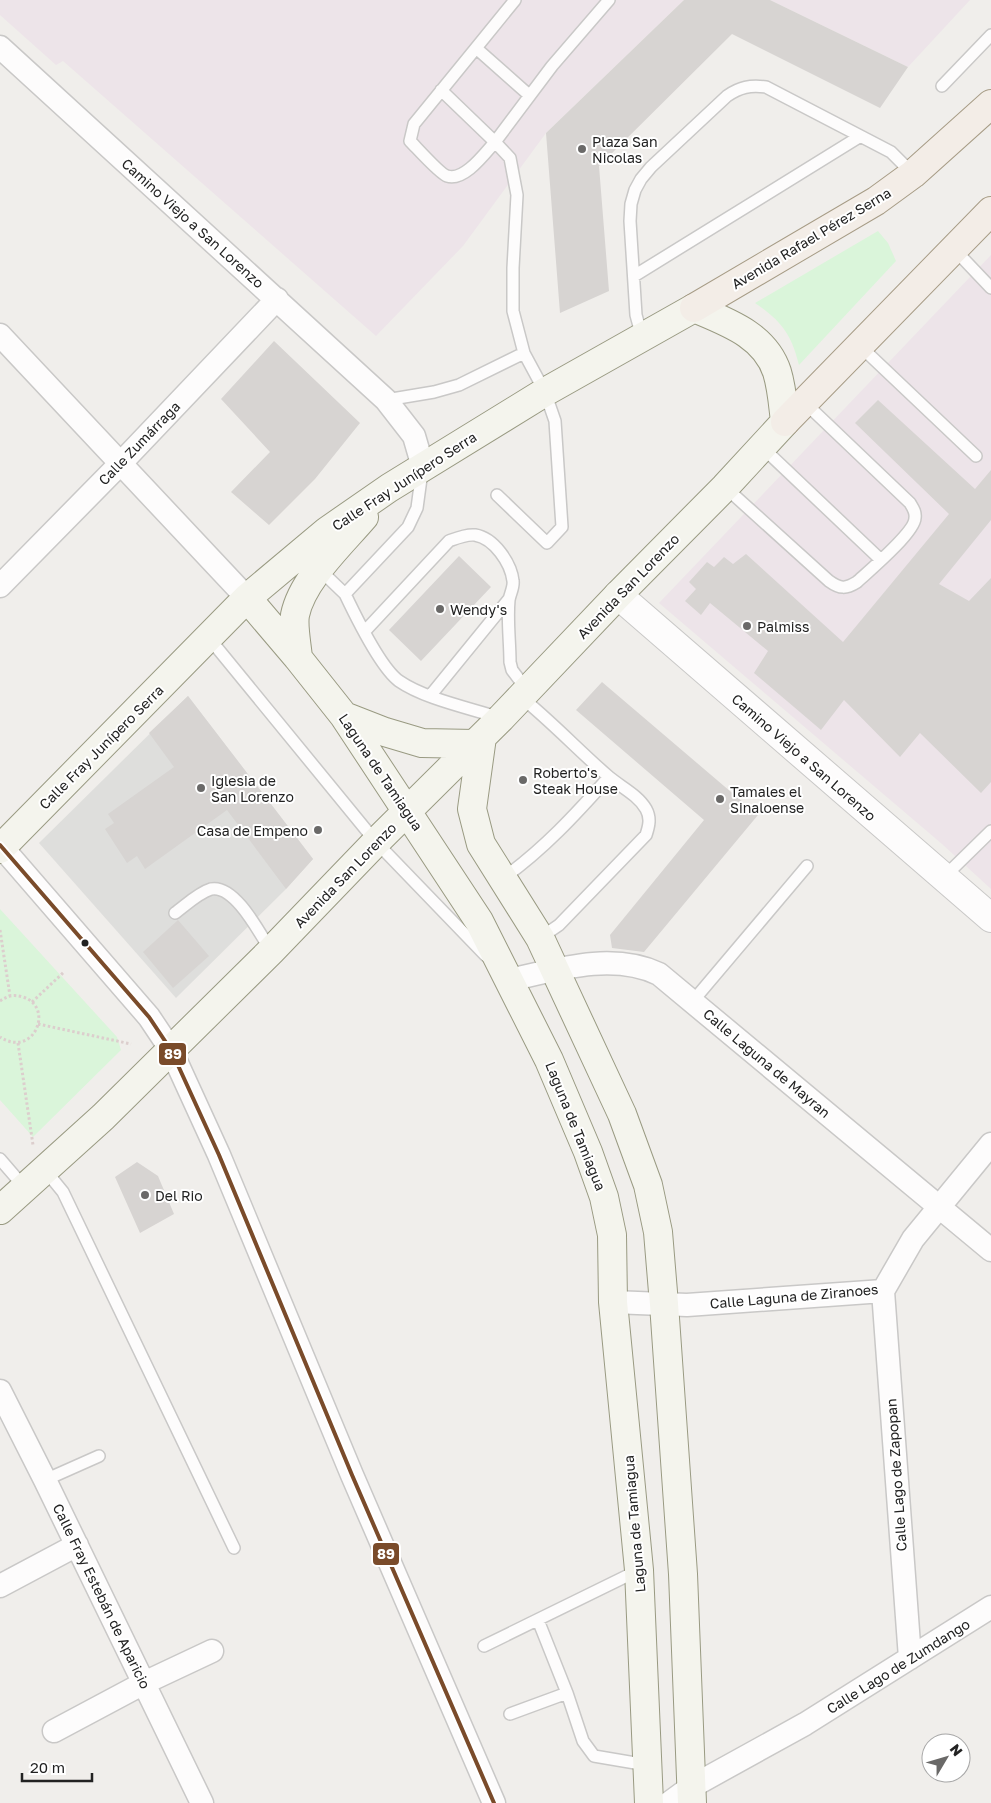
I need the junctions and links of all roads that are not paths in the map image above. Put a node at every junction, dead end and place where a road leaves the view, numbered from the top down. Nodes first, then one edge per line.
1 (515, 0) edge
2 (609, 0) edge
3 (991, 35) edge
4 (0, 47) edge
5 (476, 48) junction
6 (942, 86) dead end
7 (441, 90) junction
8 (530, 95) junction
9 (991, 104) edge
10 (859, 137) junction
11 (495, 142) junction
12 (913, 174) junction
13 (991, 211) edge
14 (954, 249) junction
15 (634, 276) junction
16 (991, 288) edge
17 (276, 299) junction
18 (694, 308) junction
19 (0, 335) edge
20 (642, 337) junction
21 (859, 345) junction
22 (524, 353) junction
23 (544, 392) junction
24 (386, 400) junction
25 (803, 401) junction
26 (785, 422) junction
27 (762, 448) junction
28 (976, 456) dead end
29 (120, 464) junction
30 (423, 467) junction
31 (725, 487) junction
32 (389, 488) junction
33 (497, 495) dead end
34 (881, 560) junction
35 (319, 569) junction
36 (0, 586) edge
37 (345, 594) junction
38 (618, 595) junction
39 (247, 598) junction
40 (509, 599) junction
41 (365, 631) junction
42 (209, 638) junction
43 (298, 658) junction
44 (524, 694) junction
45 (430, 696) junction
46 (344, 716) junction
47 (486, 733) junction
48 (609, 777) junction
49 (407, 811) junction
50 (991, 831) edge
51 (376, 842) junction
52 (1, 847) edge
53 (806, 866) dead end
54 (944, 877) junction
55 (502, 879) junction
56 (175, 913) dead end
57 (991, 918) edge
58 (540, 938) junction
59 (271, 951) junction
60 (554, 969) junction
61 (510, 980) junction
62 (693, 1001) junction
63 (170, 1050) junction
64 (991, 1144) edge
65 (0, 1160) edge
66 (45, 1170) junction
67 (25, 1188) junction
68 (939, 1207) junction
69 (0, 1210) edge
70 (991, 1250) edge
71 (883, 1291) junction
72 (613, 1302) junction
73 (664, 1304) junction
74 (0, 1391) edge
75 (99, 1456) dead end
76 (45, 1480) junction
77 (77, 1545) junction
78 (234, 1548) dead end
79 (639, 1570) junction
80 (0, 1586) edge
81 (991, 1608) edge
82 (538, 1620) junction
83 (484, 1646) dead end
84 (212, 1652) dead end
85 (910, 1658) junction
86 (144, 1683) junction
87 (567, 1693) junction
88 (510, 1714) dead end
89 (54, 1731) dead end
90 (647, 1765) junction
91 (692, 1795) edge
92 (202, 1803) edge
93 (494, 1803) edge
94 (649, 1803) edge
95 (669, 1803) edge

1 - 5 lane
2 - 8 lane
3 - 6 lane
4 - 17 street, Camino Viejo a San Lorenzo
5 - 7 lane
5 - 8 lane
7 - 11 lane
7 - 11 lane
8 - 11 lane
9 - 12 main road, Avenida Rafael Pérez Serna
10 - 12 lane
10 - 15 lane
10 - 15 lane
11 - 22 lane
12 - 18 main road, Avenida Rafael Pérez Serna
13 - 14 main road
14 - 16 lane
14 - 21 main road
15 - 20 lane
17 - 24 street, Camino Viejo a San Lorenzo
17 - 29 street, Calle Zumárraga
18 - 20 main road, Calle Fray Junípero Serra
18 - 26 main road
19 - 29 street
20 - 23 main road, Calle Fray Junípero Serra
21 - 25 main road
21 - 28 lane
22 - 23 lane
22 - 24 lane
23 - 30 main road, Calle Fray Junípero Serra
23 - 33 lane
24 - 30 street, Camino Viejo a San Lorenzo
25 - 26 main road
25 - 34 lane
26 - 27 main road, Avenida San Lorenzo
27 - 31 main road, Avenida San Lorenzo
27 - 34 lane
29 - 36 street, Calle Zumárraga
29 - 39 street
30 - 32 main road, Calle Fray Junípero Serra
30 - 37 lane
31 - 34 lane
31 - 38 main road, Avenida San Lorenzo
32 - 35 main road
32 - 39 main road, Calle Fray Junípero Serra
35 - 37 lane
35 - 43 main road
37 - 41 lane
38 - 44 main road, Avenida San Lorenzo
38 - 54 street, Camino Viejo a San Lorenzo
39 - 42 main road, Calle Fray Junípero Serra
39 - 43 main road, Laguna de Tamiagua
40 - 41 lane
40 - 44 lane
40 - 45 lane
41 - 45 lane
42 - 51 lane
42 - 52 main road, Calle Fray Junípero Serra
43 - 46 main road, Laguna de Tamiagua
44 - 47 main road, Avenida San Lorenzo
44 - 48 lane
45 - 47 lane
46 - 47 main road
46 - 49 main road, Laguna de Tamiagua
47 - 49 main road, Avenida San Lorenzo
47 - 55 main road
48 - 55 lane
48 - 58 lane
49 - 51 main road, Avenida San Lorenzo
49 - 61 main road, Laguna de Tamiagua
50 - 54 lane
51 - 59 main road, Avenida San Lorenzo
51 - 61 lane
52 - 63 street
53 - 62 lane
54 - 57 street, Camino Viejo a San Lorenzo
55 - 58 main road
56 - 59 lane
58 - 60 main road
59 - 63 main road, Avenida San Lorenzo
60 - 61 street, Calle Laguna de Mayran
60 - 62 street, Calle Laguna de Mayran
60 - 73 main road
61 - 72 main road, Laguna de Tamiagua
62 - 68 street, Calle Laguna de Mayran
63 - 66 main road, Avenida San Lorenzo
63 - 93 street
64 - 68 street, Calle Laguna de Ziranoes
65 - 67 lane
66 - 67 main road, Avenida San Lorenzo
66 - 78 lane
67 - 69 main road, Avenida San Lorenzo
68 - 70 street, Calle Laguna de Mayran
68 - 71 street, Calle Laguna de Ziranoes
71 - 73 street, Calle Laguna de Ziranoes
71 - 85 street, Calle Lago de Zapopan
72 - 73 street, Calle Laguna de Ziranoes
72 - 79 main road, Laguna de Tamiagua
73 - 91 main road
74 - 76 street, Calle Fray Estebán de Aparicio
75 - 76 lane
76 - 77 street, Calle Fray Estebán de Aparicio
77 - 80 street
77 - 86 street, Calle Fray Estebán de Aparicio
79 - 82 lane
79 - 90 main road, Laguna de Tamiagua
81 - 85 street, Calle Lago de Zumdango
82 - 83 lane
82 - 87 lane
84 - 86 street
85 - 91 street, Calle Lago de Zumdango
86 - 89 street
86 - 92 street, Calle Fray Estebán de Aparicio
87 - 88 lane
87 - 90 lane
90 - 94 main road, Laguna de Tamiagua
91 - 95 street, Calle Lago de Zumdango

